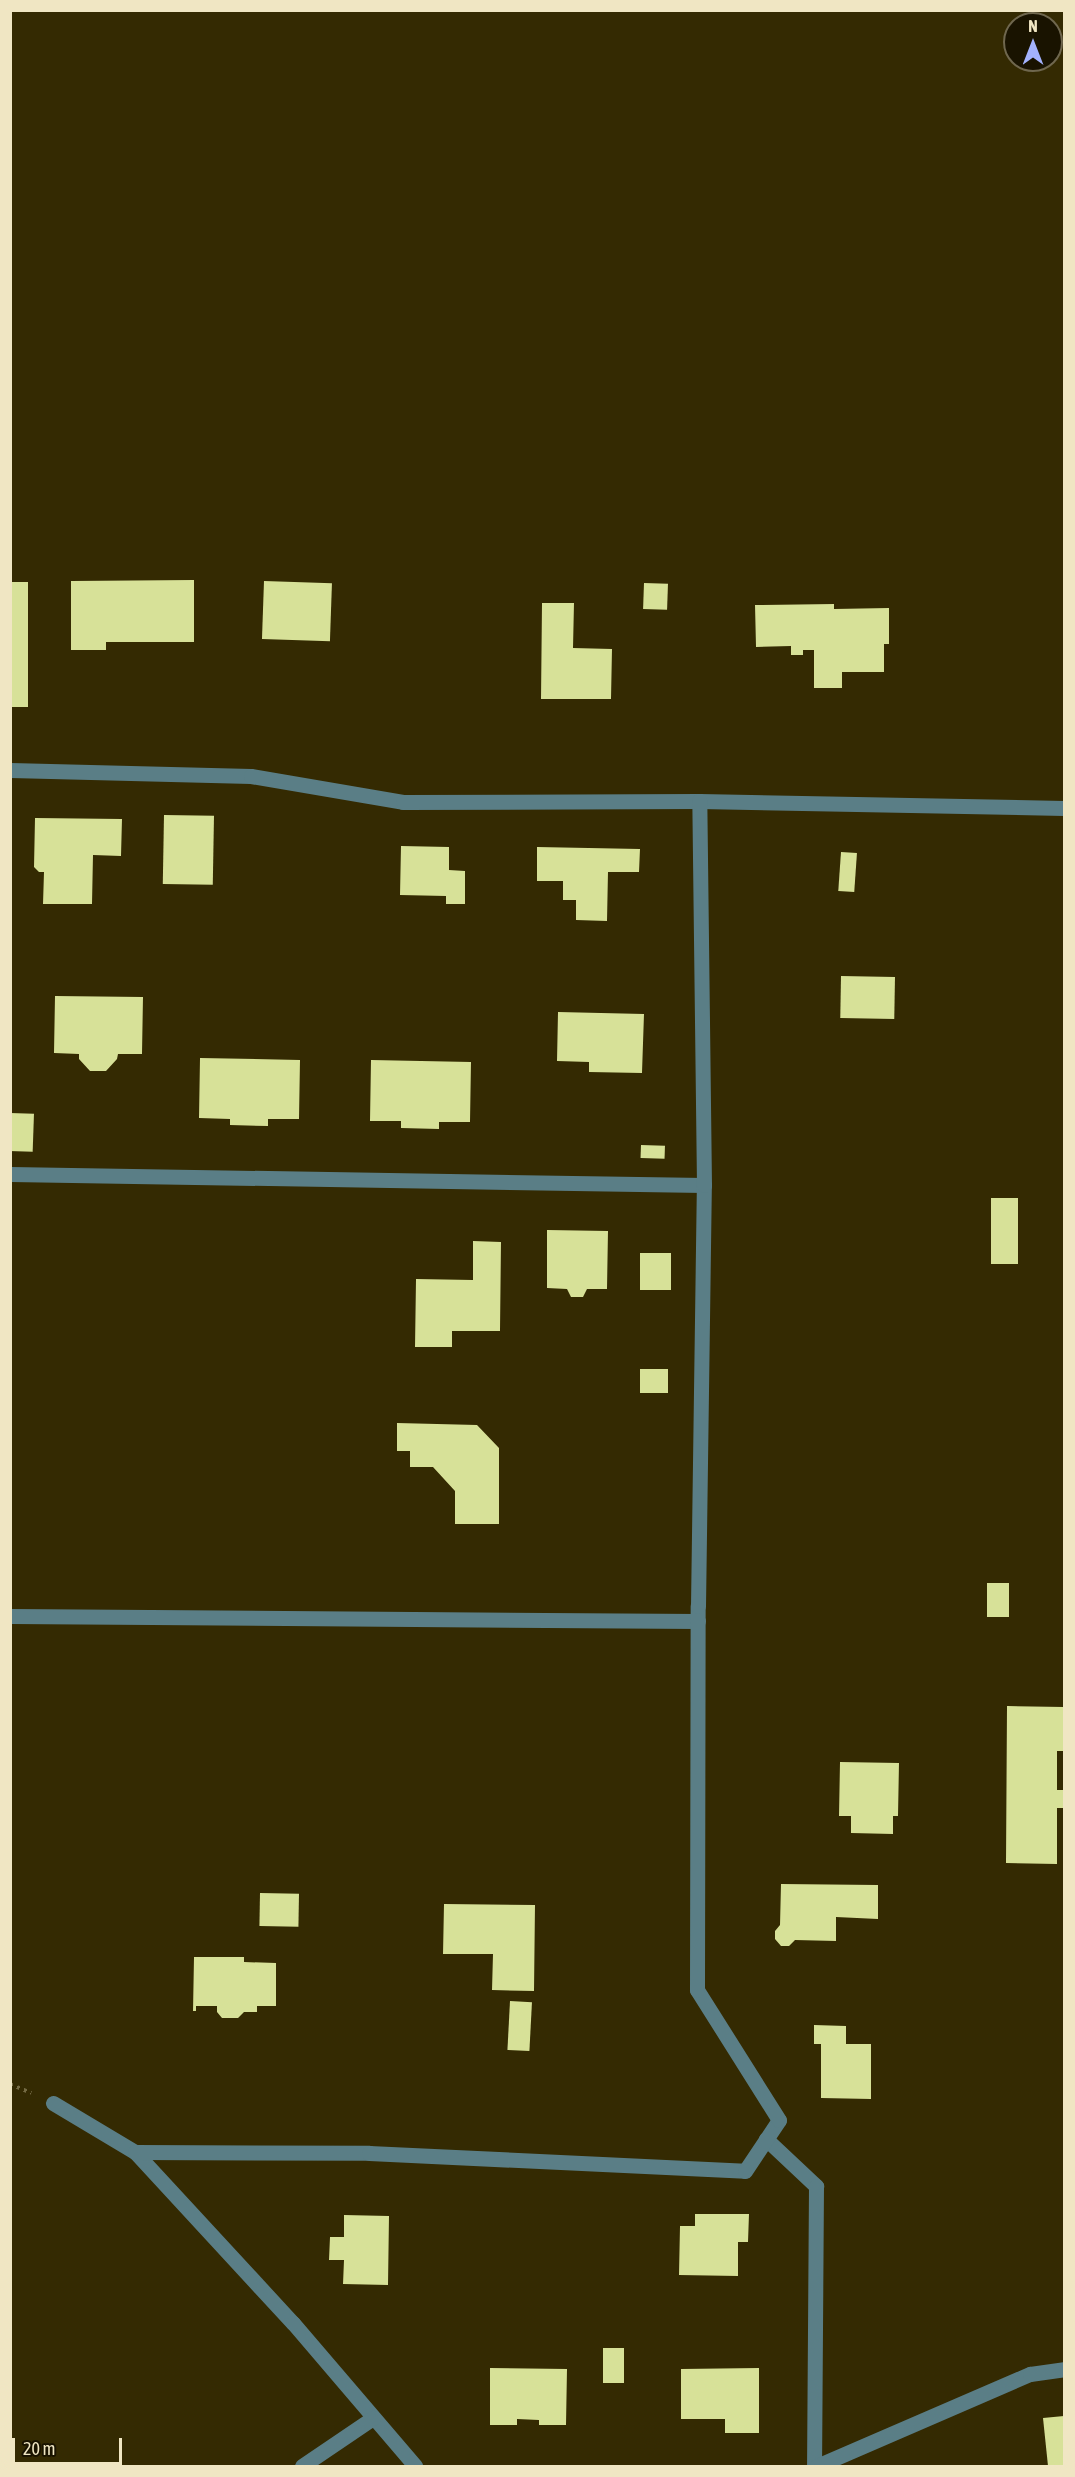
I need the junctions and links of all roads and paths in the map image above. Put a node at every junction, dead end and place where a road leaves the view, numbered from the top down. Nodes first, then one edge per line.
1 (10, 770) edge
2 (699, 801) junction
3 (1065, 808) edge
4 (10, 1174) edge
5 (704, 1185) junction
6 (10, 1616) edge
7 (698, 1621) junction
8 (53, 2103) dead end
9 (766, 2139) junction
10 (135, 2152) junction
11 (1065, 2369) edge
12 (373, 2418) junction
13 (302, 2466) edge
14 (415, 2466) edge
15 (816, 2466) edge

1 - 2 street
2 - 3 street
2 - 5 street
4 - 5 street
5 - 7 street
6 - 7 street
7 - 9 street
8 - 10 street
9 - 10 street
9 - 15 street
10 - 12 street
11 - 15 street
12 - 13 street
12 - 14 street

